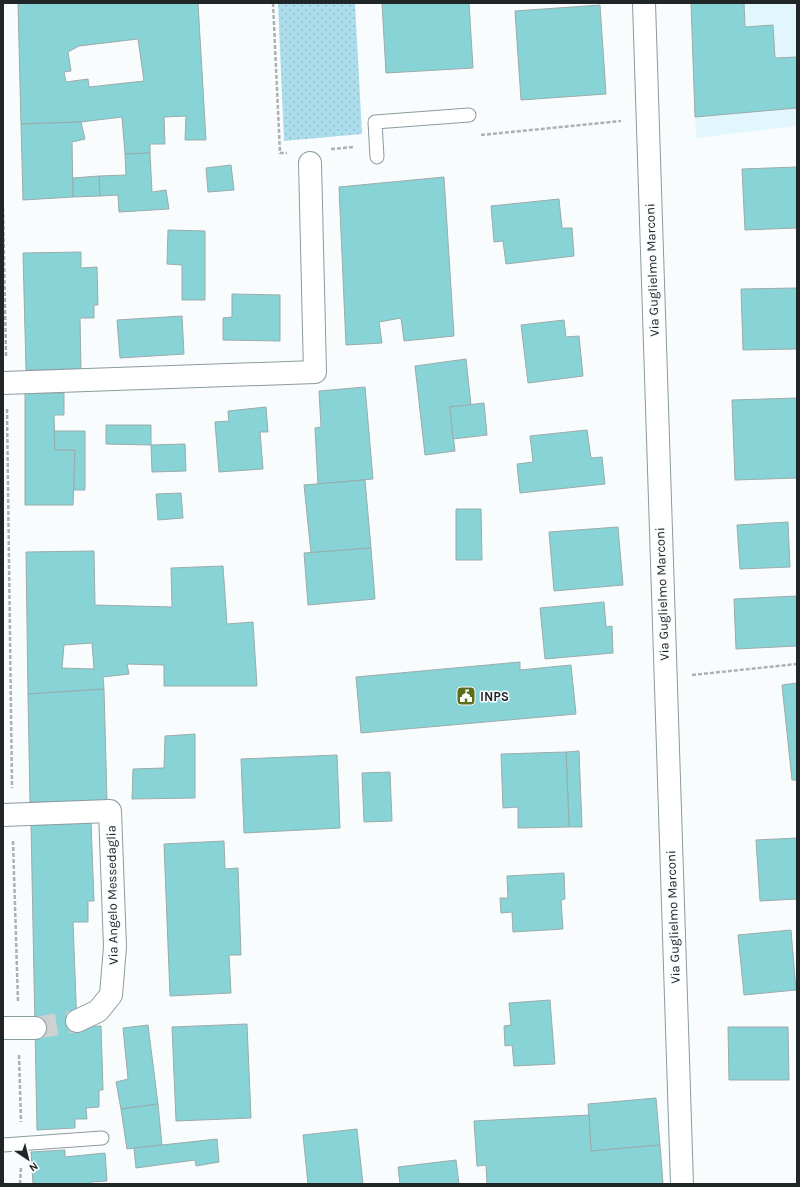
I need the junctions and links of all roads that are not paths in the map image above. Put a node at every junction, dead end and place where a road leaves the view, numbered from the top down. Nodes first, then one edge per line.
1 (644, 3) edge
2 (468, 115) dead end
3 (377, 158) dead end
4 (310, 163) dead end
5 (5, 383) edge
6 (8, 815) edge
7 (77, 1021) tunnel mouth
8 (102, 1138) dead end
9 (3, 1145) edge
10 (682, 1184) edge

1 - 10 street, Via Guglielmo Marconi
2 - 3 lane
4 - 5 street
6 - 7 street, Via Angelo Messedaglia
8 - 9 lane

